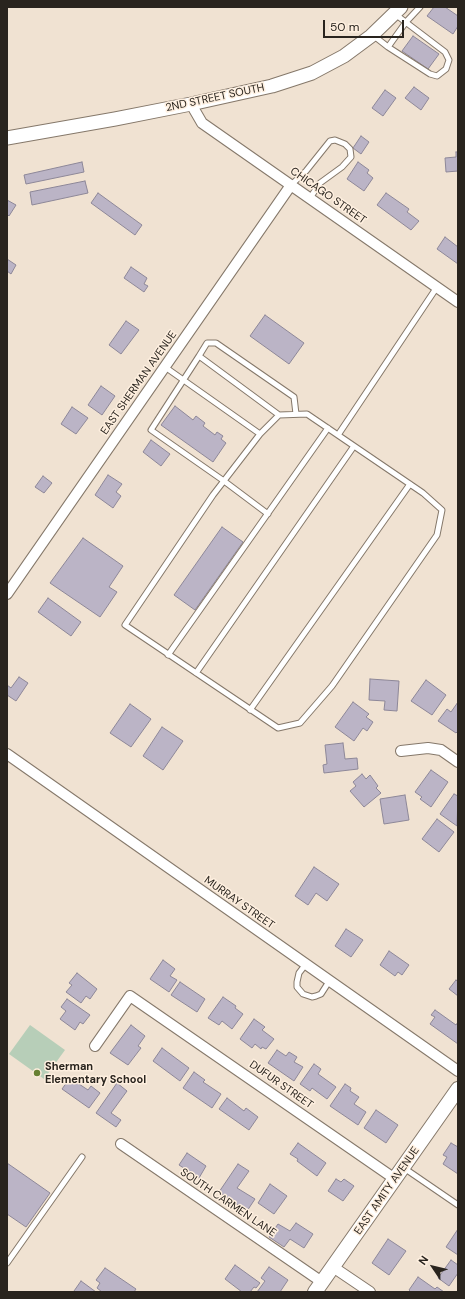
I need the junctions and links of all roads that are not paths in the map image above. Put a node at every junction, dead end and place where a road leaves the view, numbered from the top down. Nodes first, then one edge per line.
1 (420, 7) edge
2 (397, 10) edge
3 (406, 22) junction
4 (372, 34) junction
5 (388, 47) junction
6 (191, 104) junction
7 (7, 138) edge
8 (291, 185) junction
9 (310, 198) junction
10 (437, 287) junction
11 (458, 302) edge
12 (199, 356) junction
13 (165, 367) junction
14 (182, 380) junction
15 (296, 414) junction
16 (279, 415) junction
17 (328, 428) junction
18 (260, 434) junction
19 (338, 435) junction
20 (354, 446) junction
21 (224, 481) junction
22 (410, 484) junction
23 (268, 514) junction
24 (7, 594) edge
25 (168, 655) junction
26 (196, 673) junction
27 (250, 710) junction
28 (400, 751) dead end
29 (7, 754) edge
30 (458, 762) edge
31 (306, 964) junction
32 (330, 980) junction
33 (95, 1046) dead end
34 (458, 1071) edge
35 (458, 1089) edge
36 (121, 1144) dead end
37 (82, 1157) dead end
38 (399, 1174) junction
39 (458, 1204) edge
40 (7, 1263) edge
41 (333, 1266) junction
42 (318, 1287) edge
43 (370, 1292) edge

1 - 3 lane
2 - 3 lane
2 - 4 street, 2ND STREET SOUTH
3 - 5 lane
3 - 5 lane
4 - 5 lane
4 - 6 street, 2ND STREET SOUTH
6 - 7 street, 2ND STREET SOUTH
6 - 8 street, CHICAGO STREET
8 - 9 street, CHICAGO STREET
8 - 9 lane
8 - 13 street, EAST SHERMAN AVENUE
9 - 10 street, CHICAGO STREET
10 - 11 street, CHICAGO STREET
10 - 19 lane
12 - 14 lane
12 - 15 lane
12 - 16 lane
13 - 14 lane
13 - 24 street, EAST SHERMAN AVENUE
14 - 18 lane
14 - 21 lane
15 - 16 lane
15 - 17 lane
16 - 18 lane
17 - 19 lane
17 - 23 lane
18 - 21 lane
19 - 20 lane
20 - 22 lane
20 - 26 lane
21 - 23 lane
21 - 25 lane
22 - 27 lane
22 - 27 lane
23 - 25 lane
25 - 26 lane
26 - 27 lane
28 - 30 street
29 - 31 street, MURRAY STREET
31 - 32 street, MURRAY STREET
31 - 32 lane
32 - 34 street, MURRAY STREET
33 - 38 street, DUFUR STREET
35 - 38 main road, EAST AMITY AVENUE
36 - 42 street, SOUTH CARMEN LANE
37 - 40 lane
38 - 39 lane
38 - 41 main road, EAST AMITY AVENUE
41 - 42 main road, EAST AMITY AVENUE
41 - 43 street

